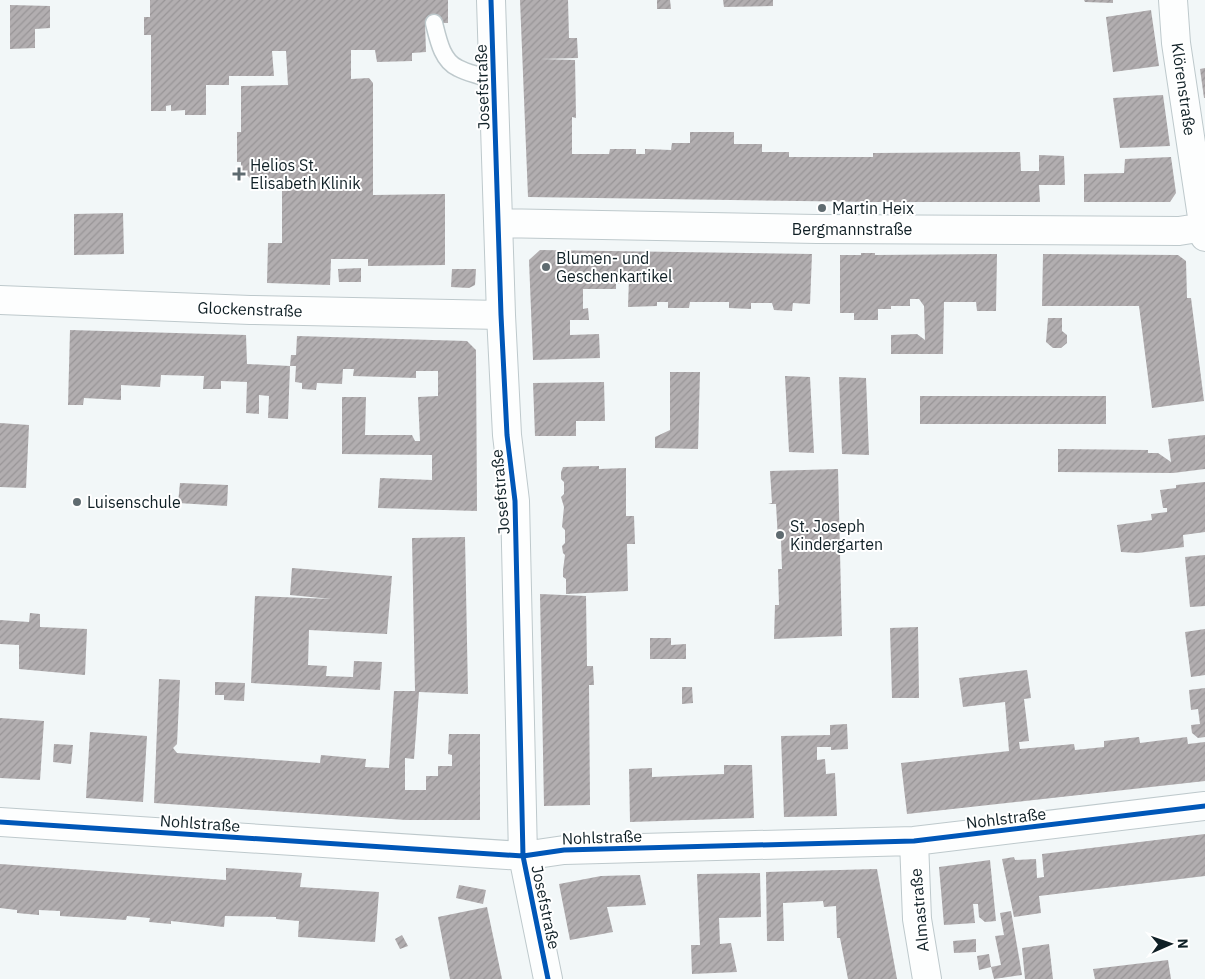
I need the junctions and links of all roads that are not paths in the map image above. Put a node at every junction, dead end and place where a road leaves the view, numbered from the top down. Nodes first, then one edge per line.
1 (491, 0) edge
2 (1173, 0) edge
3 (434, 24) dead end
4 (495, 83) junction
5 (500, 223) junction
6 (1204, 232) edge
7 (0, 300) edge
8 (501, 315) junction
9 (1205, 806) edge
10 (0, 822) edge
11 (914, 841) junction
12 (523, 856) junction
13 (548, 979) edge
14 (927, 979) edge

1 - 4 street, Josefstraße
2 - 6 street, Klörenstraße
3 - 4 lane
4 - 5 street, Josefstraße
5 - 6 street, Bergmannstraße
5 - 8 street, Josefstraße
7 - 8 street, Glockenstraße
8 - 12 street, Josefstraße
9 - 11 street, Nohlstraße
10 - 12 street, Nohlstraße
11 - 12 street, Nohlstraße
11 - 14 street, Almastraße
12 - 13 street, Josefstraße

